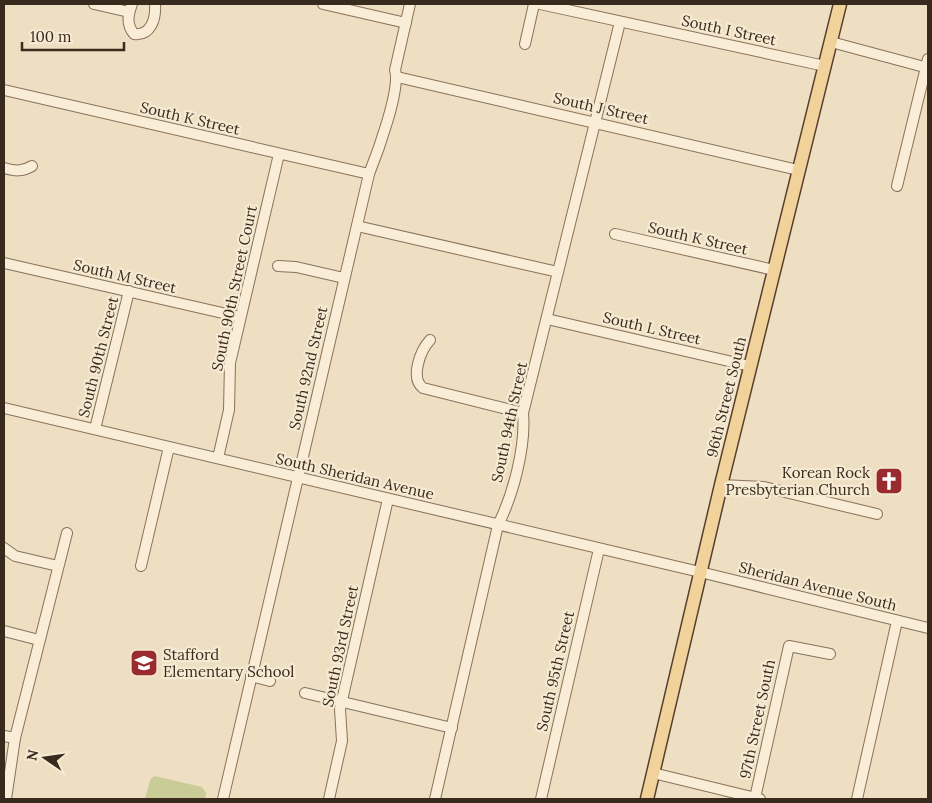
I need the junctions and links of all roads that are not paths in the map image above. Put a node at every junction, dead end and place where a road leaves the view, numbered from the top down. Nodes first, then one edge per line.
1 (94, 4) edge
2 (155, 4) edge
3 (323, 4) edge
4 (410, 4) edge
5 (534, 4) edge
6 (540, 4) edge
7 (840, 4) edge
8 (131, 8) edge
9 (620, 22) junction
10 (406, 23) junction
11 (830, 42) junction
12 (525, 44) dead end
13 (928, 65) edge
14 (824, 66) junction
15 (397, 77) junction
16 (4, 90) edge
17 (595, 122) junction
18 (279, 154) junction
19 (32, 166) dead end
20 (4, 168) edge
21 (798, 170) junction
22 (369, 174) junction
23 (897, 186) dead end
24 (357, 226) junction
25 (615, 234) dead end
26 (4, 263) edge
27 (278, 266) dead end
28 (774, 270) junction
29 (558, 272) junction
30 (344, 278) junction
31 (129, 292) junction
32 (240, 317) junction
33 (547, 319) junction
34 (430, 340) dead end
35 (750, 366) junction
36 (4, 408) edge
37 (523, 413) junction
38 (96, 430) junction
39 (169, 447) junction
40 (218, 458) junction
41 (297, 477) junction
42 (721, 485) junction
43 (388, 499) junction
44 (877, 514) dead end
45 (498, 525) junction
46 (67, 533) dead end
47 (4, 548) edge
48 (599, 549) junction
49 (58, 566) junction
50 (141, 566) dead end
51 (700, 572) junction
52 (897, 621) junction
53 (928, 628) edge
54 (4, 631) edge
55 (39, 640) junction
56 (830, 654) dead end
57 (251, 676) junction
58 (270, 681) dead end
59 (305, 693) dead end
60 (342, 702) junction
61 (452, 728) junction
62 (4, 736) edge
63 (16, 738) junction
64 (654, 773) junction
65 (6, 799) edge
66 (223, 799) edge
67 (328, 799) edge
68 (435, 799) edge
69 (541, 799) edge
70 (647, 799) edge
71 (757, 799) edge
72 (857, 799) edge

1 - 8 street
2 - 8 street
3 - 10 street
4 - 10 street, South 92nd Street
5 - 12 street
6 - 9 street, South I Street
7 - 11 main road, 96th Street South
9 - 14 street, South I Street
9 - 17 street, South 94th Street
10 - 15 street, South 92nd Street
11 - 13 street
11 - 14 main road, 96th Street South
13 - 23 street
14 - 21 main road, 96th Street South
15 - 17 street, South J Street
15 - 22 street, South 92nd Street
16 - 18 street, South K Street
17 - 21 street, South J Street
17 - 29 street, South 94th Street
18 - 22 street, South K Street
18 - 32 street, South 90th Street Court
19 - 20 street
21 - 28 main road, 96th Street South
22 - 24 street, South 92nd Street
24 - 29 street
24 - 30 street, South 92nd Street
25 - 28 street, South K Street
26 - 31 street, South M Street
27 - 30 street
28 - 35 main road, 96th Street South
29 - 33 street, South 94th Street
30 - 41 street, South 92nd Street
31 - 32 street, South M Street
31 - 38 street, South 90th Street
32 - 40 street, South 90th Street Court
33 - 35 street, South L Street
33 - 37 street, South 94th Street
34 - 37 street
35 - 42 main road, 96th Street South
36 - 38 street, South Sheridan Avenue
37 - 45 street, South 94th Street
38 - 39 street, South Sheridan Avenue
39 - 40 street, South Sheridan Avenue
39 - 50 street
40 - 41 street, South Sheridan Avenue
41 - 43 street, South Sheridan Avenue
41 - 57 street, South 92nd Street
42 - 44 street
42 - 51 main road, 96th Street South
43 - 45 street, South Sheridan Avenue
43 - 60 street, South 93rd Street
45 - 48 street, South Sheridan Avenue
45 - 61 street, South 94th Street
46 - 49 street
47 - 49 street
48 - 51 street, South Sheridan Avenue
48 - 69 street, South 95th Street
49 - 55 street
51 - 52 street, Sheridan Avenue South
51 - 64 main road, 96th Street South
52 - 53 street, Sheridan Avenue South
52 - 72 street
54 - 55 street
55 - 63 street
56 - 71 street, 97th Street South
57 - 58 street
57 - 66 street, South 92nd Street
59 - 60 street
60 - 61 street
60 - 67 street, South 93rd Street
61 - 68 street, South 94th Street
62 - 63 street
63 - 65 street
64 - 70 main road, 96th Street South
64 - 71 street

